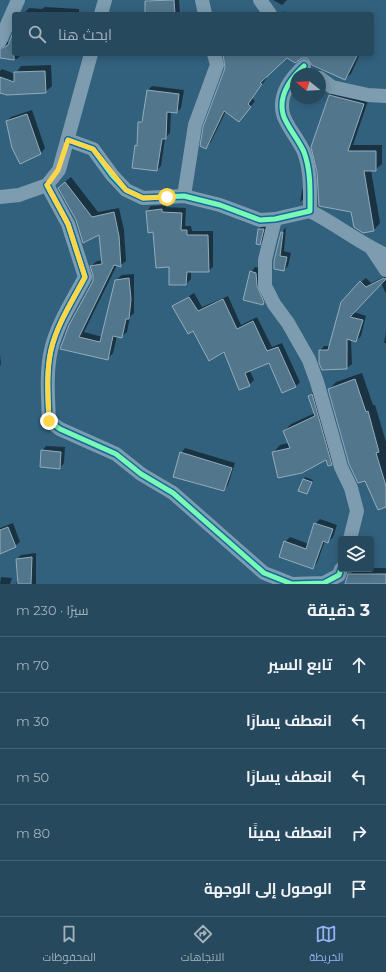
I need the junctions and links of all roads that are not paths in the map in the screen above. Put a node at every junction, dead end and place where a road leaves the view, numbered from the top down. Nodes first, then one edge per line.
1 (18, 0) edge
2 (105, 0) edge
3 (202, 0) edge
4 (260, 0) edge
5 (13, 12) edge
6 (102, 12) edge
7 (205, 12) edge
8 (269, 12) edge
9 (12, 14) edge
10 (0, 41) edge
11 (90, 56) edge
12 (214, 56) edge
13 (306, 65) edge
14 (326, 82) edge
15 (386, 96) edge
16 (68, 140) junction
17 (47, 185) junction
18 (184, 196) junction
19 (0, 197) edge
20 (310, 211) junction
21 (275, 219) junction
22 (372, 249) junction
23 (386, 255) edge
24 (386, 270) edge
25 (351, 536) edge
26 (340, 572) edge
27 (325, 584) edge

1 - 5 street
2 - 6 street
3 - 7 street
4 - 8 street
9 - 10 street
11 - 16 street
12 - 18 street
13 - 20 street
14 - 15 street
16 - 17 street
16 - 18 street
17 - 19 street
17 - 27 street
18 - 21 street
20 - 21 street
20 - 22 street
21 - 25 street
22 - 23 street
22 - 24 street
26 - 27 street

